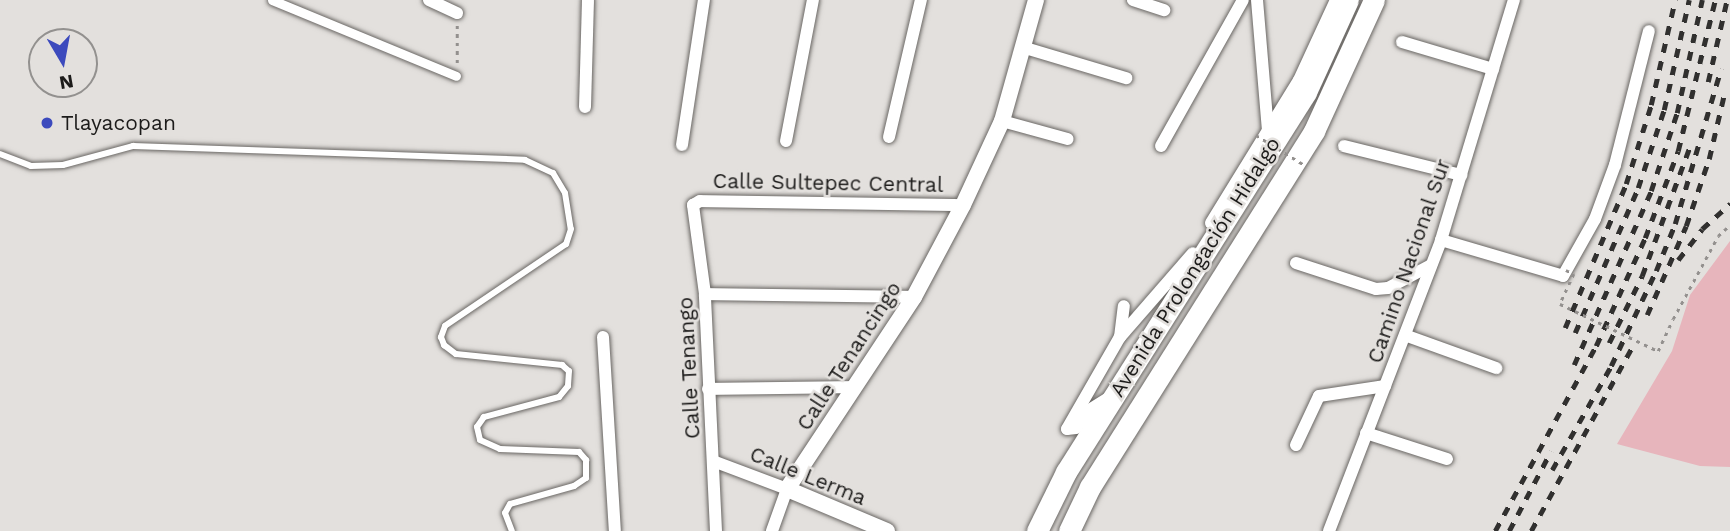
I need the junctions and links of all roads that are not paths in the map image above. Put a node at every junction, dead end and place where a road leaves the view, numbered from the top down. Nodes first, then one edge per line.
1 (272, 0) edge
2 (429, 0) edge
3 (588, 0) edge
4 (704, 0) edge
5 (813, 0) edge
6 (921, 0) edge
7 (1035, 0) edge
8 (1133, 0) edge
9 (1243, 0) edge
10 (1257, 0) edge
11 (1336, 0) edge
12 (1348, 0) edge
13 (1374, 0) edge
14 (1514, 0) edge
15 (1164, 10) dead end
16 (457, 13) road end
17 (1649, 31) dead end
18 (1402, 42) dead end
19 (1022, 47) junction
20 (1493, 69) junction
21 (456, 76) road end
22 (1125, 78) dead end
23 (585, 107) dead end
24 (1002, 121) junction
25 (1262, 134) junction
26 (890, 136) dead end
27 (1068, 139) dead end
28 (786, 141) dead end
29 (682, 145) dead end
30 (1161, 145) dead end
31 (1345, 146) dead end
32 (0, 154) edge
33 (1461, 175) junction
34 (693, 205) joint
35 (963, 205) junction
36 (1441, 240) junction
37 (1296, 263) dead end
38 (1431, 265) junction
39 (705, 294) junction
40 (914, 297) junction
41 (1124, 306) dead end
42 (1407, 336) junction
43 (603, 337) dead end
44 (1119, 337) junction
45 (1496, 368) dead end
46 (1385, 386) junction
47 (853, 387) junction
48 (708, 389) junction
49 (1116, 393) junction
50 (1366, 433) junction
51 (1296, 445) dead end
52 (1447, 459) dead end
53 (713, 461) junction
54 (787, 489) junction
55 (1045, 529) edge
56 (512, 531) edge
57 (615, 531) edge
58 (716, 531) edge
59 (772, 531) edge
60 (887, 531) edge
61 (1069, 531) edge
62 (1329, 531) edge

1 - 21 street
2 - 16 street
3 - 23 street
4 - 29 street
5 - 28 street
6 - 26 street
7 - 19 street, Calle Tenancingo
8 - 15 street
9 - 30 street
10 - 25 street
11 - 25 street
12 - 49 highway, Avenida Prolongación Hidalgo
13 - 61 highway, Avenida Prolongación Hidalgo
14 - 20 street, Camino Nacional Sur
17 - 36 street
18 - 20 street
19 - 22 street
19 - 24 street, Calle Tenancingo
20 - 33 street, Camino Nacional Sur
24 - 27 street
24 - 35 street, Calle Tenancingo
25 - 44 street
31 - 33 street
32 - 56 lane
33 - 36 street, Camino Nacional Sur
34 - 35 street, Calle Sultepec Central
34 - 39 street, Calle Tenango
35 - 40 street, Calle Tenancingo
36 - 38 street, Camino Nacional Sur
37 - 38 street
38 - 42 street, Camino Nacional Sur
39 - 40 street
39 - 48 street, Calle Tenango
40 - 47 street, Calle Tenancingo
41 - 44 street
42 - 45 street
42 - 46 street, Camino Nacional Sur
43 - 57 street
44 - 49 street
46 - 50 street, Camino Nacional Sur
46 - 51 street
47 - 48 street
47 - 54 street, Calle Tenancingo
48 - 53 street, Calle Tenango
49 - 55 highway, Avenida Prolongación Hidalgo
50 - 52 street
50 - 62 street, Camino Nacional Sur
53 - 54 street, Calle Lerma
53 - 58 street, Calle Tenango
54 - 59 street, Calle Tenancingo
54 - 60 street, Calle Lerma

